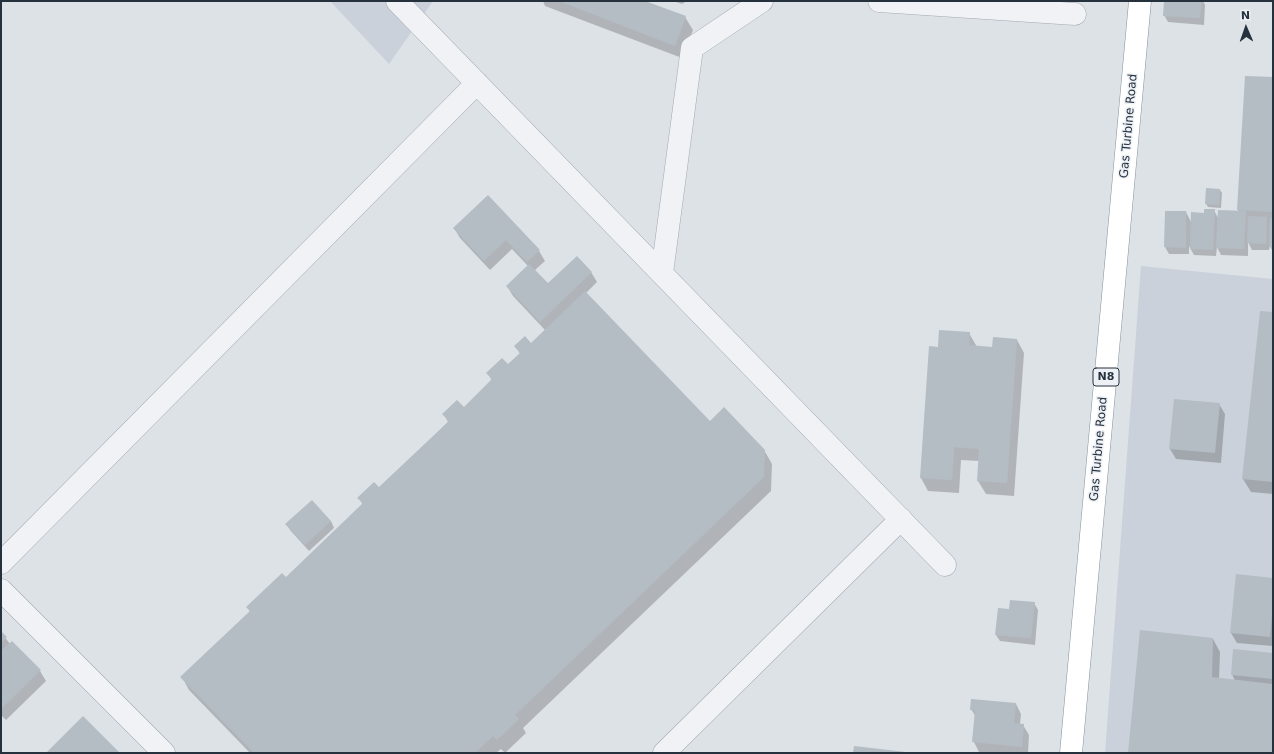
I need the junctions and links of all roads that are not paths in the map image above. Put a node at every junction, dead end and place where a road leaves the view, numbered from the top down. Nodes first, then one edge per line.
1 (397, 1) edge
2 (762, 1) edge
3 (879, 1) edge
4 (1140, 1) edge
5 (1075, 14) dead end
6 (477, 83) junction
7 (662, 273) junction
8 (901, 519) junction
9 (1, 563) edge
10 (946, 565) dead end
11 (1, 590) edge
12 (164, 753) edge
13 (664, 753) edge
14 (1071, 753) edge

1 - 6 street
2 - 7 street
3 - 5 street
4 - 14 highway, Gas Turbine Road / N8
6 - 7 street
6 - 9 street
7 - 8 street
8 - 10 street
8 - 13 street
11 - 12 street

